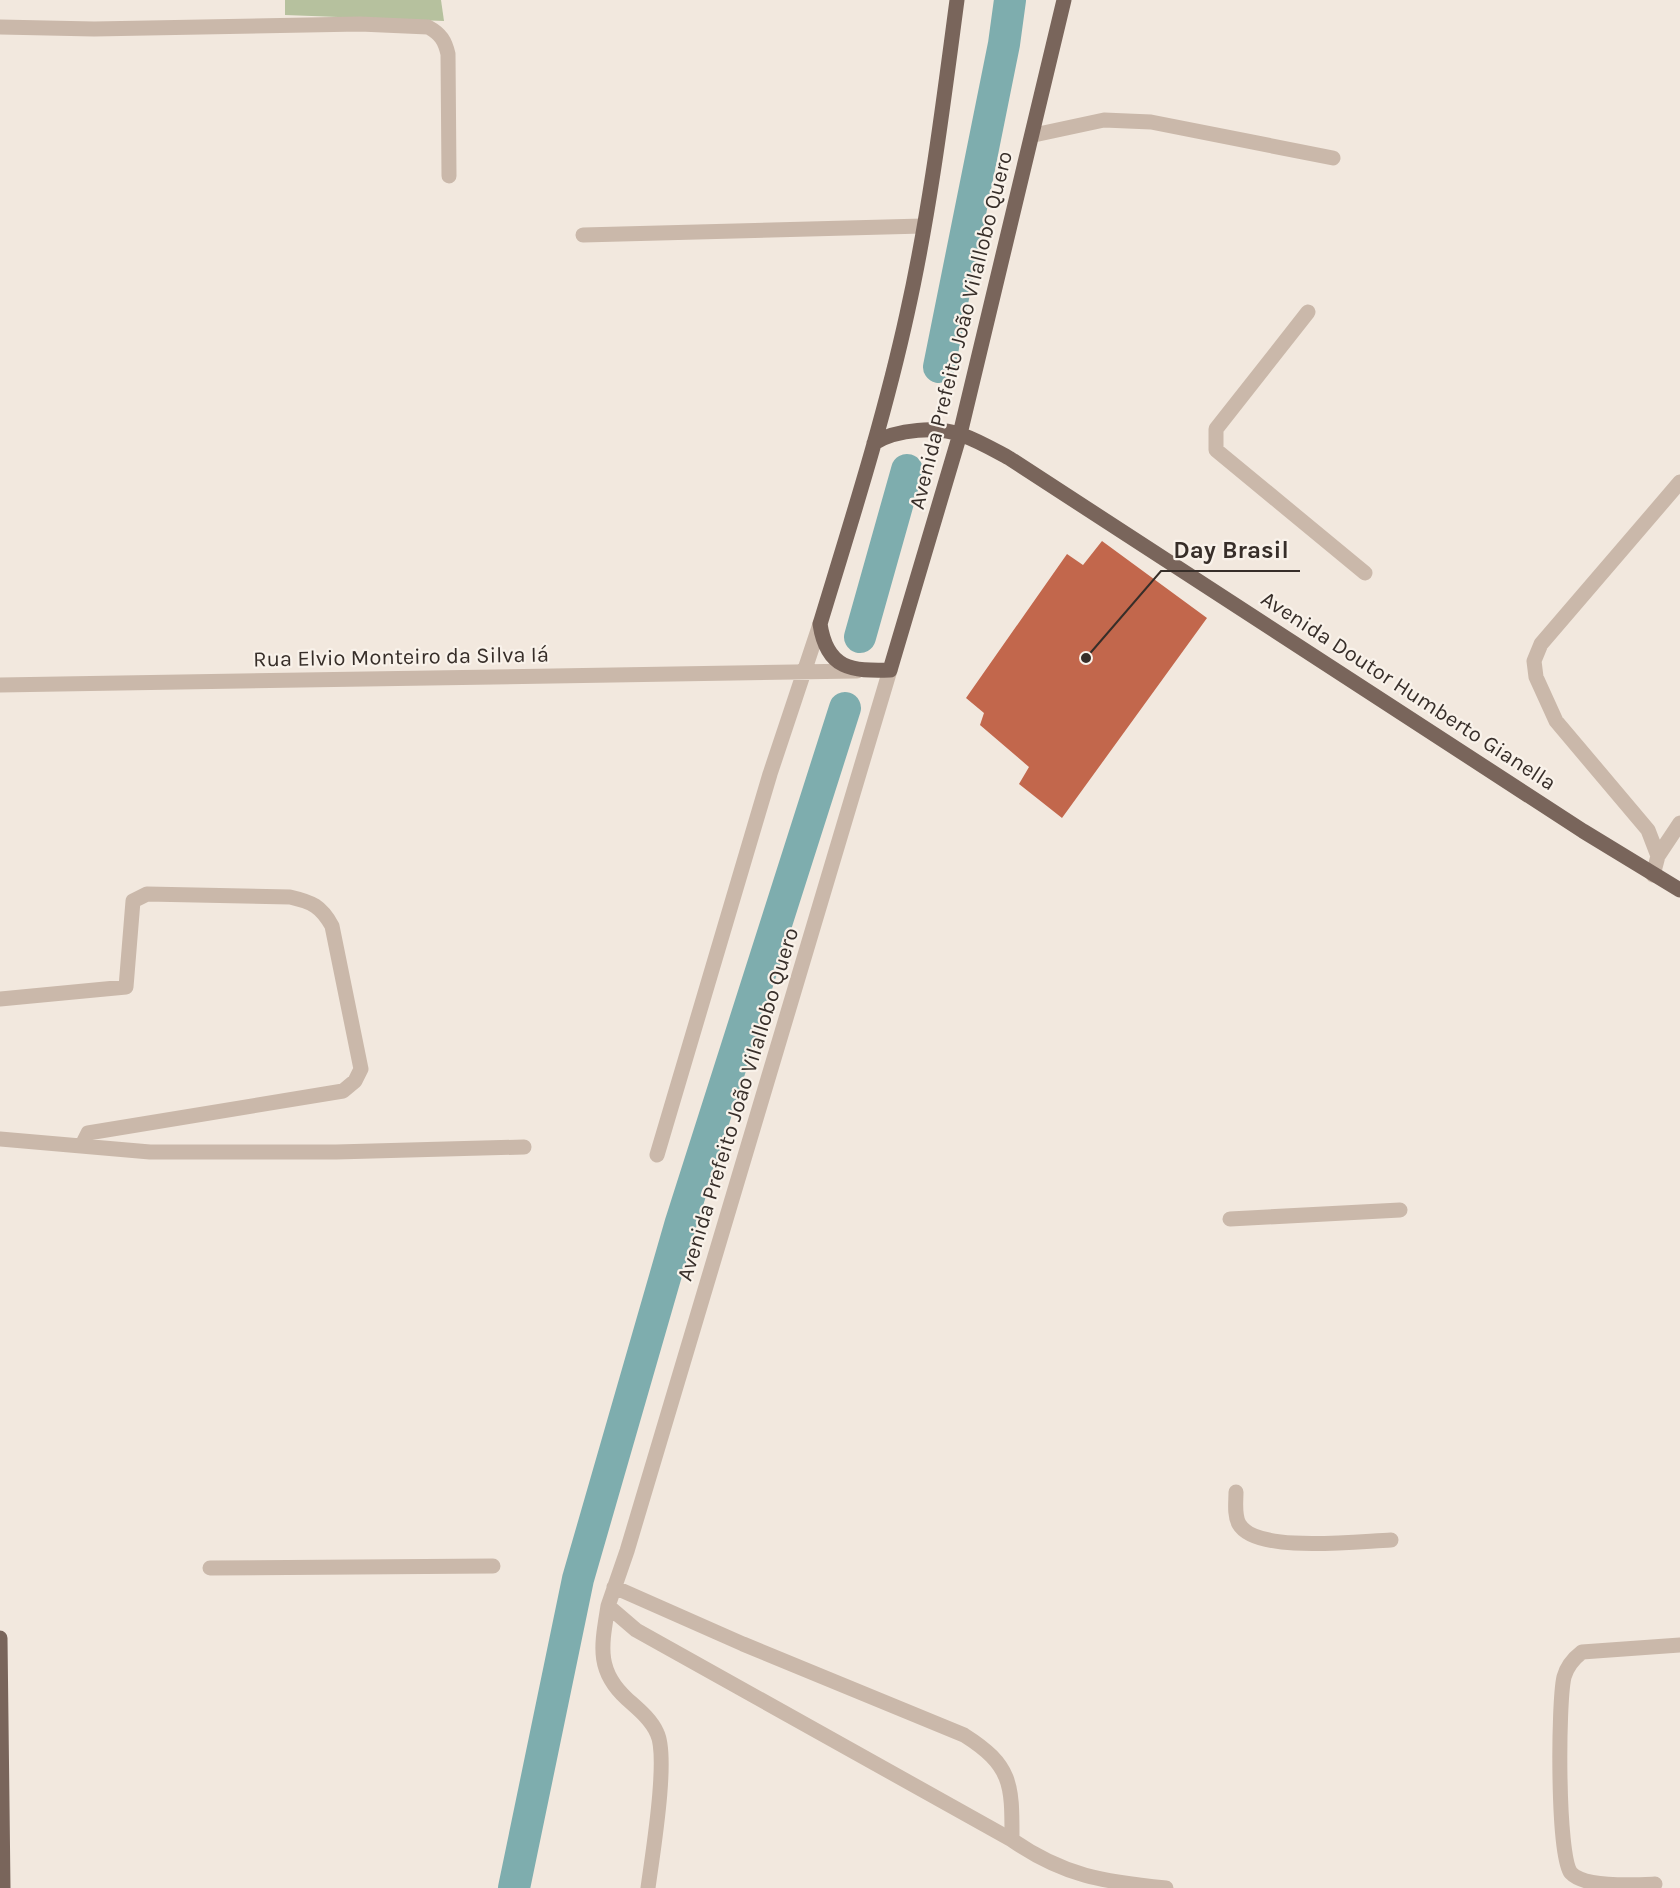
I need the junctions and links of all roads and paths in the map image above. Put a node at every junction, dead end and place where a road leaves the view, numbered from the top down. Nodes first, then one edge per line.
1 (957, 0) edge
2 (1064, 0) edge
3 (0, 27) edge
4 (1034, 135) junction
5 (1332, 159) dead end
6 (449, 176) dead end
7 (923, 226) junction
8 (583, 235) dead end
9 (1308, 312) dead end
10 (960, 434) junction
11 (874, 443) junction
12 (1680, 482) edge
13 (1365, 573) dead end
14 (820, 624) junction
15 (890, 670) junction
16 (857, 671) junction
17 (803, 673) junction
18 (0, 685) edge
19 (1680, 823) edge
20 (1658, 856) junction
21 (1653, 875) junction
22 (1680, 890) edge
23 (0, 999) edge
24 (0, 1139) edge
25 (82, 1145) junction
26 (525, 1147) dead end
27 (657, 1155) dead end
28 (1400, 1210) dead end
29 (1230, 1219) dead end
30 (1236, 1492) dead end
31 (1391, 1540) dead end
32 (493, 1566) dead end
33 (210, 1568) dead end
34 (614, 1587) junction
35 (608, 1606) junction
36 (0, 1638) edge
37 (1680, 1645) edge
38 (1012, 1840) junction
39 (1655, 1884) dead end
40 (3, 1888) edge
41 (648, 1888) edge
42 (1166, 1888) edge

1 - 7 main road
2 - 4 main road, Avenida Prefeito João Vilallobo Quero
3 - 6 street
4 - 5 street
4 - 10 main road, Avenida Prefeito João Vilallobo Quero
7 - 8 street
7 - 11 main road
9 - 13 street
10 - 11 main road
10 - 15 main road, Avenida Prefeito João Vilallobo Quero
10 - 21 main road, Avenida Doutor Humberto Gianella
11 - 14 main road
12 - 20 street
14 - 16 main road
14 - 17 street
15 - 16 main road
15 - 34 street, Avenida Prefeito João Vilallobo Quero
16 - 17 street
17 - 18 street, Rua Elvio Monteiro da Silva Iá
17 - 27 street
19 - 20 street
20 - 21 street
21 - 22 main road, Avenida Doutor Humberto Gianella
23 - 25 street
24 - 25 street
25 - 26 street
28 - 29 street
30 - 31 street
32 - 33 street
34 - 35 street, Avenida Prefeito João Vilallobo Quero
34 - 38 street
35 - 38 street
35 - 41 street, Avenida Prefeito João Vilallobo Quero
36 - 40 main road
37 - 39 street
38 - 42 street

